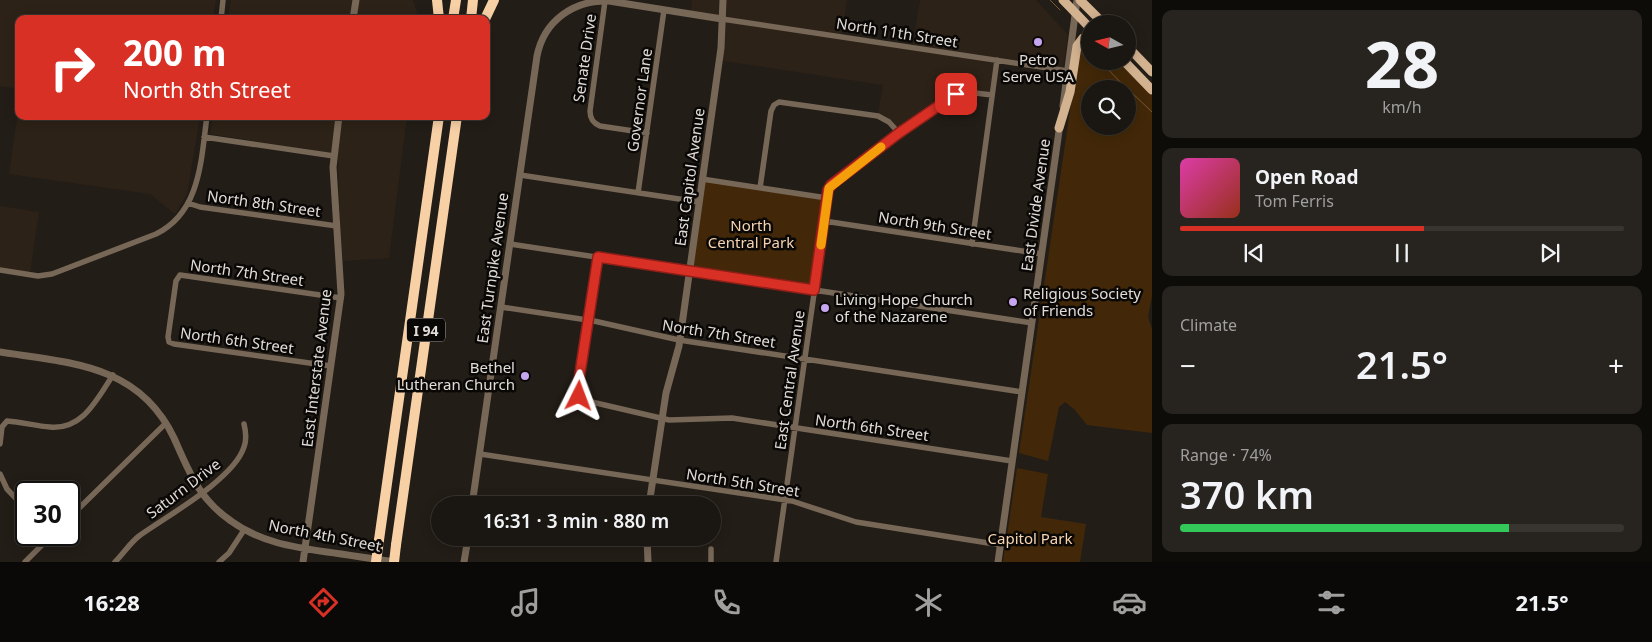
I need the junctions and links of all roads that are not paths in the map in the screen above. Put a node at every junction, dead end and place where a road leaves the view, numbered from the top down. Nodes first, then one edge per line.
1 (223, 0) edge
2 (356, 0) edge
3 (437, 0) edge
4 (456, 0) edge
5 (473, 0) edge
6 (494, 0) edge
7 (723, 0) edge
8 (1063, 0) edge
9 (1079, 0) edge
10 (605, 1) edge
11 (664, 10) junction
12 (1076, 13) junction
13 (221, 15) edge
14 (354, 15) edge
15 (439, 15) edge
16 (454, 15) edge
17 (471, 15) edge
18 (488, 15) edge
19 (1095, 15) edge
20 (722, 18) junction
21 (1081, 18) edge
22 (1081, 41) edge
23 (1136, 55) edge
24 (997, 60) junction
25 (1133, 70) edge
26 (1068, 71) junction
27 (1152, 72) edge
28 (1152, 90) edge
29 (992, 95) junction
30 (206, 120) edge
31 (339, 120) edge
32 (437, 120) edge
33 (458, 120) edge
34 (1059, 128) junction
35 (647, 133) junction
36 (899, 133) junction
37 (204, 137) junction
38 (334, 156) junction
39 (520, 175) junction
40 (702, 179) junction
41 (760, 188) junction
42 (638, 193) junction
43 (827, 198) junction
44 (699, 202) junction
45 (188, 203) junction
46 (824, 221) junction
47 (337, 226) junction
48 (510, 244) junction
49 (972, 244) junction
50 (1042, 254) junction
51 (598, 257) junction
52 (0, 270) edge
53 (689, 271) junction
54 (814, 290) junction
55 (341, 298) junction
56 (501, 307) junction
57 (587, 320) junction
58 (1032, 323) junction
59 (680, 340) junction
60 (169, 342) joint
61 (0, 352) edge
62 (805, 359) junction
63 (331, 366) junction
64 (113, 375) junction
65 (1022, 392) junction
66 (662, 419) junction
67 (166, 423) junction
68 (244, 424) dead end
69 (795, 428) junction
70 (0, 444) edge
71 (480, 454) junction
72 (1012, 461) junction
73 (0, 474) edge
74 (653, 480) junction
75 (201, 493) junction
76 (473, 496) edge
77 (650, 496) edge
78 (15, 497) edge
79 (784, 500) junction
80 (80, 507) edge
81 (244, 530) junction
82 (1001, 545) junction
83 (41, 546) edge
84 (467, 546) edge
85 (647, 546) edge
86 (305, 549) junction
87 (711, 549) dead end
88 (24, 562) edge
89 (115, 562) edge
90 (219, 562) edge
91 (303, 562) edge
92 (376, 562) edge
93 (394, 562) edge
94 (464, 562) edge
95 (648, 562) edge
96 (711, 562) edge
97 (776, 562) edge
98 (998, 562) edge

1 - 13 street
2 - 14 street
3 - 15 highway
4 - 16 highway
5 - 17 highway
6 - 18 highway
7 - 20 street, East Capitol Avenue
8 - 12 main road
9 - 12 street, East Divide Avenue
9 - 19 main road
10 - 11 street
10 - 35 street, Senate Drive
10 - 39 street, East Turnpike Avenue
11 - 20 street
11 - 35 street, Governor Lane
12 - 21 main road
12 - 26 street, East Divide Avenue
20 - 24 street, North 11th Street
20 - 40 street, East Capitol Avenue
22 - 34 main road
23 - 27 main road
24 - 26 street, North 11th Street
24 - 29 street
25 - 28 main road
26 - 34 street, East Divide Avenue
29 - 36 street, East Central Avenue
29 - 49 street
30 - 37 street
31 - 38 street, East Interstate Avenue
32 - 92 highway, I 94, bridge
33 - 93 highway, I 94, bridge
34 - 50 street, East Divide Avenue
35 - 42 street, Governor Lane
36 - 41 street
36 - 43 street, East Central Avenue
37 - 38 street
37 - 45 street
38 - 47 street, East Interstate Avenue
39 - 42 street
39 - 48 street, East Turnpike Avenue
40 - 41 street
40 - 44 street, East Capitol Avenue
41 - 43 street
42 - 44 street
43 - 46 street, East Central Avenue
44 - 53 street, East Capitol Avenue
45 - 47 street, North 8th Street
45 - 52 street
46 - 49 street, North 9th Street
46 - 54 street, East Central Avenue
47 - 55 street, East Interstate Avenue
48 - 51 street
48 - 56 street, East Turnpike Avenue
49 - 50 street, North 9th Street
50 - 58 street, East Divide Avenue
51 - 53 street
51 - 57 street
53 - 54 street
53 - 59 street, East Capitol Avenue
54 - 58 street
54 - 62 street, East Central Avenue
55 - 60 street, North 7th Street
55 - 63 street, East Interstate Avenue
56 - 57 street, North 7th Street
56 - 71 street, East Turnpike Avenue
57 - 59 street, North 7th Street
57 - 66 street, North 6th Street
58 - 65 street, East Divide Avenue
59 - 62 street, North 7th Street
59 - 66 street, East Capitol Avenue
60 - 63 street, North 6th Street
61 - 64 street, North 4th Street
62 - 65 street, North 7th Street
62 - 69 street, East Central Avenue
63 - 86 street, East Interstate Avenue
64 - 67 street, North 4th Street
64 - 70 street
65 - 72 street, East Divide Avenue
66 - 69 street, North 6th Street
66 - 74 street, East Capitol Avenue
67 - 75 street, North 4th Street
67 - 80 street
68 - 75 street, Saturn Drive
69 - 72 street, North 6th Street
69 - 79 street, East Central Avenue
71 - 74 street, North 5th Street
71 - 76 street, East Turnpike Avenue
72 - 82 street, East Divide Avenue
73 - 78 street
74 - 77 street, East Capitol Avenue
74 - 79 street, North 5th Street
75 - 81 street, North 4th Street
75 - 89 street, Saturn Drive
79 - 82 street, North 5th Street
79 - 97 street, East Central Avenue
81 - 86 street, North 4th Street
81 - 90 street
82 - 98 street, East Divide Avenue
83 - 88 street
84 - 94 street
85 - 95 street
86 - 91 street, East Interstate Avenue
86 - 93 street, North 4th Street
87 - 96 street

